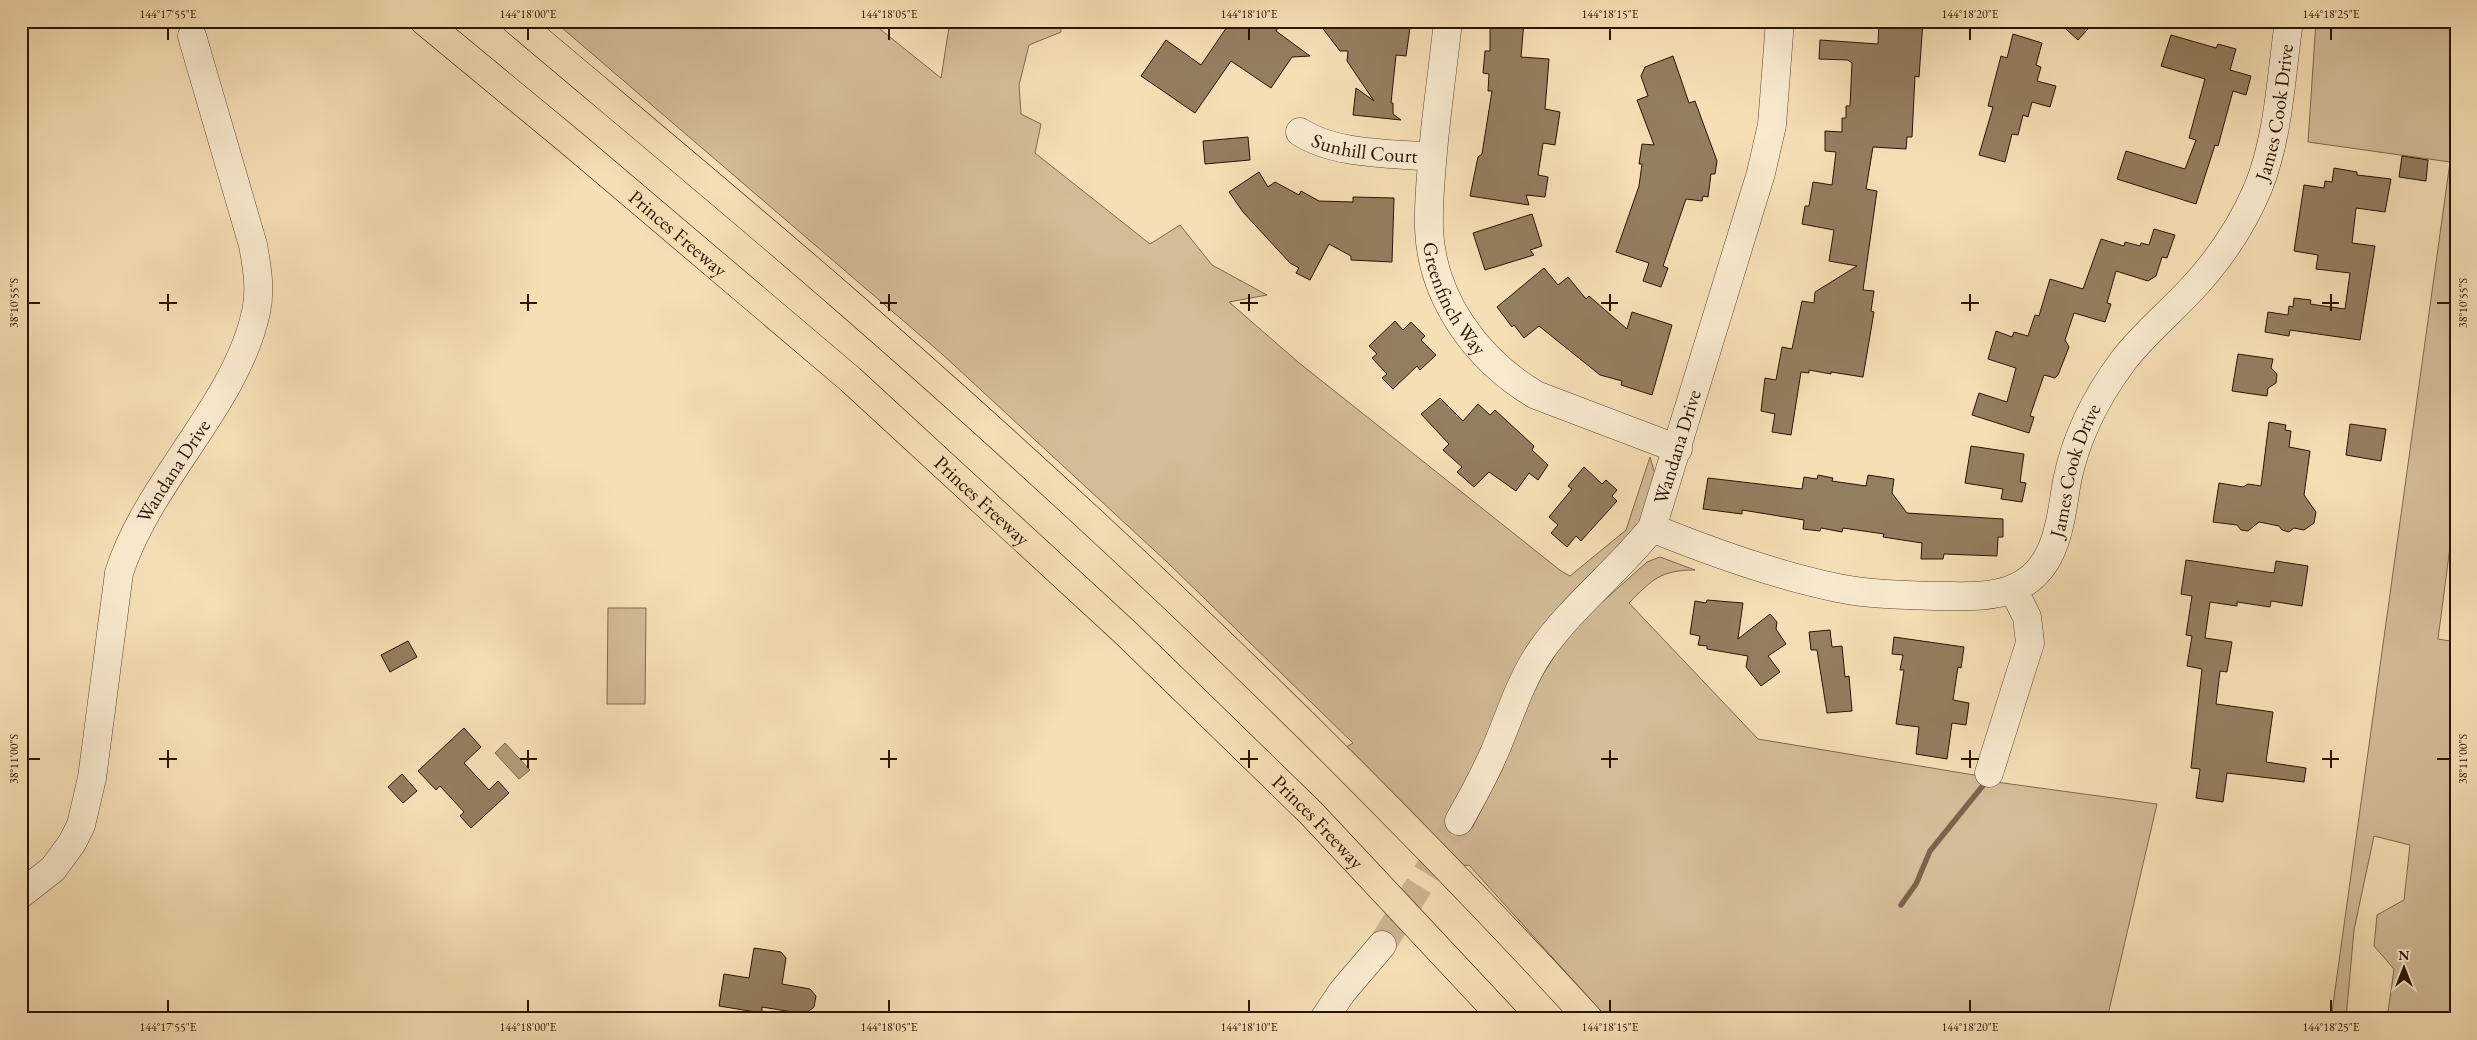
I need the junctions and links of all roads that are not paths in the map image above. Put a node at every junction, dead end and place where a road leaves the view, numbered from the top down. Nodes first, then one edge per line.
1 (424, 21) edge
2 (516, 21) edge
3 (1448, 21) edge
4 (1780, 21) edge
5 (2289, 21) edge
6 (192, 36) dead end
7 (1300, 132) dead end
8 (1432, 157) junction
9 (1678, 449) junction
10 (1652, 528) junction
11 (2013, 589) junction
12 (1989, 773) dead end
13 (1460, 821) tunnel mouth
14 (21, 894) edge
15 (1382, 945) tunnel mouth
16 (1324, 1019) edge
17 (1504, 1019) edge
18 (1589, 1019) edge

1 - 17 highway, Princes Freeway
2 - 18 highway
3 - 8 street, Greenfinch Way
4 - 9 street, Wandana Drive
5 - 11 street, James Cook Drive
6 - 14 street, Wandana Drive
7 - 8 street, Sunhill Court
8 - 9 street, Greenfinch Way
9 - 10 street, Wandana Drive
10 - 11 street, James Cook Drive
10 - 13 street, Wandana Drive
11 - 12 street
15 - 16 street

